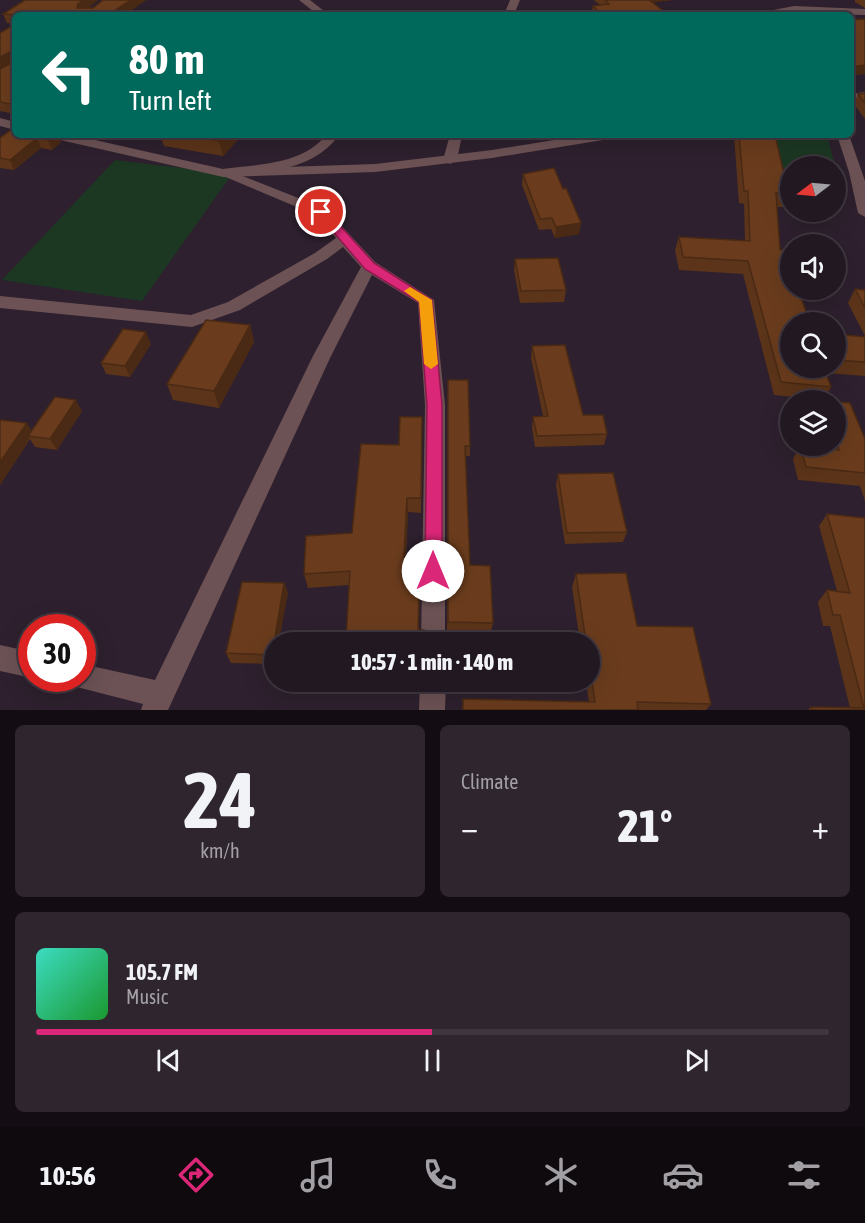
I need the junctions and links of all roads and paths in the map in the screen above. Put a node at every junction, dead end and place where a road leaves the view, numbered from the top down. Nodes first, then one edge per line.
1 (304, 0) edge
2 (320, 12) edge
3 (772, 12) edge
4 (865, 12) edge
5 (69, 138) edge
6 (331, 138) edge
7 (455, 138) edge
8 (590, 138) edge
9 (844, 138) edge
10 (450, 160) junction
11 (860, 172) edge
12 (223, 173) junction
13 (865, 213) edge
14 (345, 238) junction
15 (369, 266) junction
16 (0, 302) edge
17 (433, 632) edge
18 (0, 658) edge
19 (18, 662) edge
20 (96, 682) edge
21 (432, 692) edge
22 (158, 702) edge
23 (432, 710) edge

1 - 2 street
3 - 4 street
5 - 12 street
6 - 12 street
7 - 10 street
8 - 10 street
9 - 11 street
10 - 12 street
11 - 13 street
12 - 14 street
14 - 15 street
14 - 16 street
15 - 17 street
15 - 22 street
18 - 19 street
20 - 22 street
21 - 23 street

